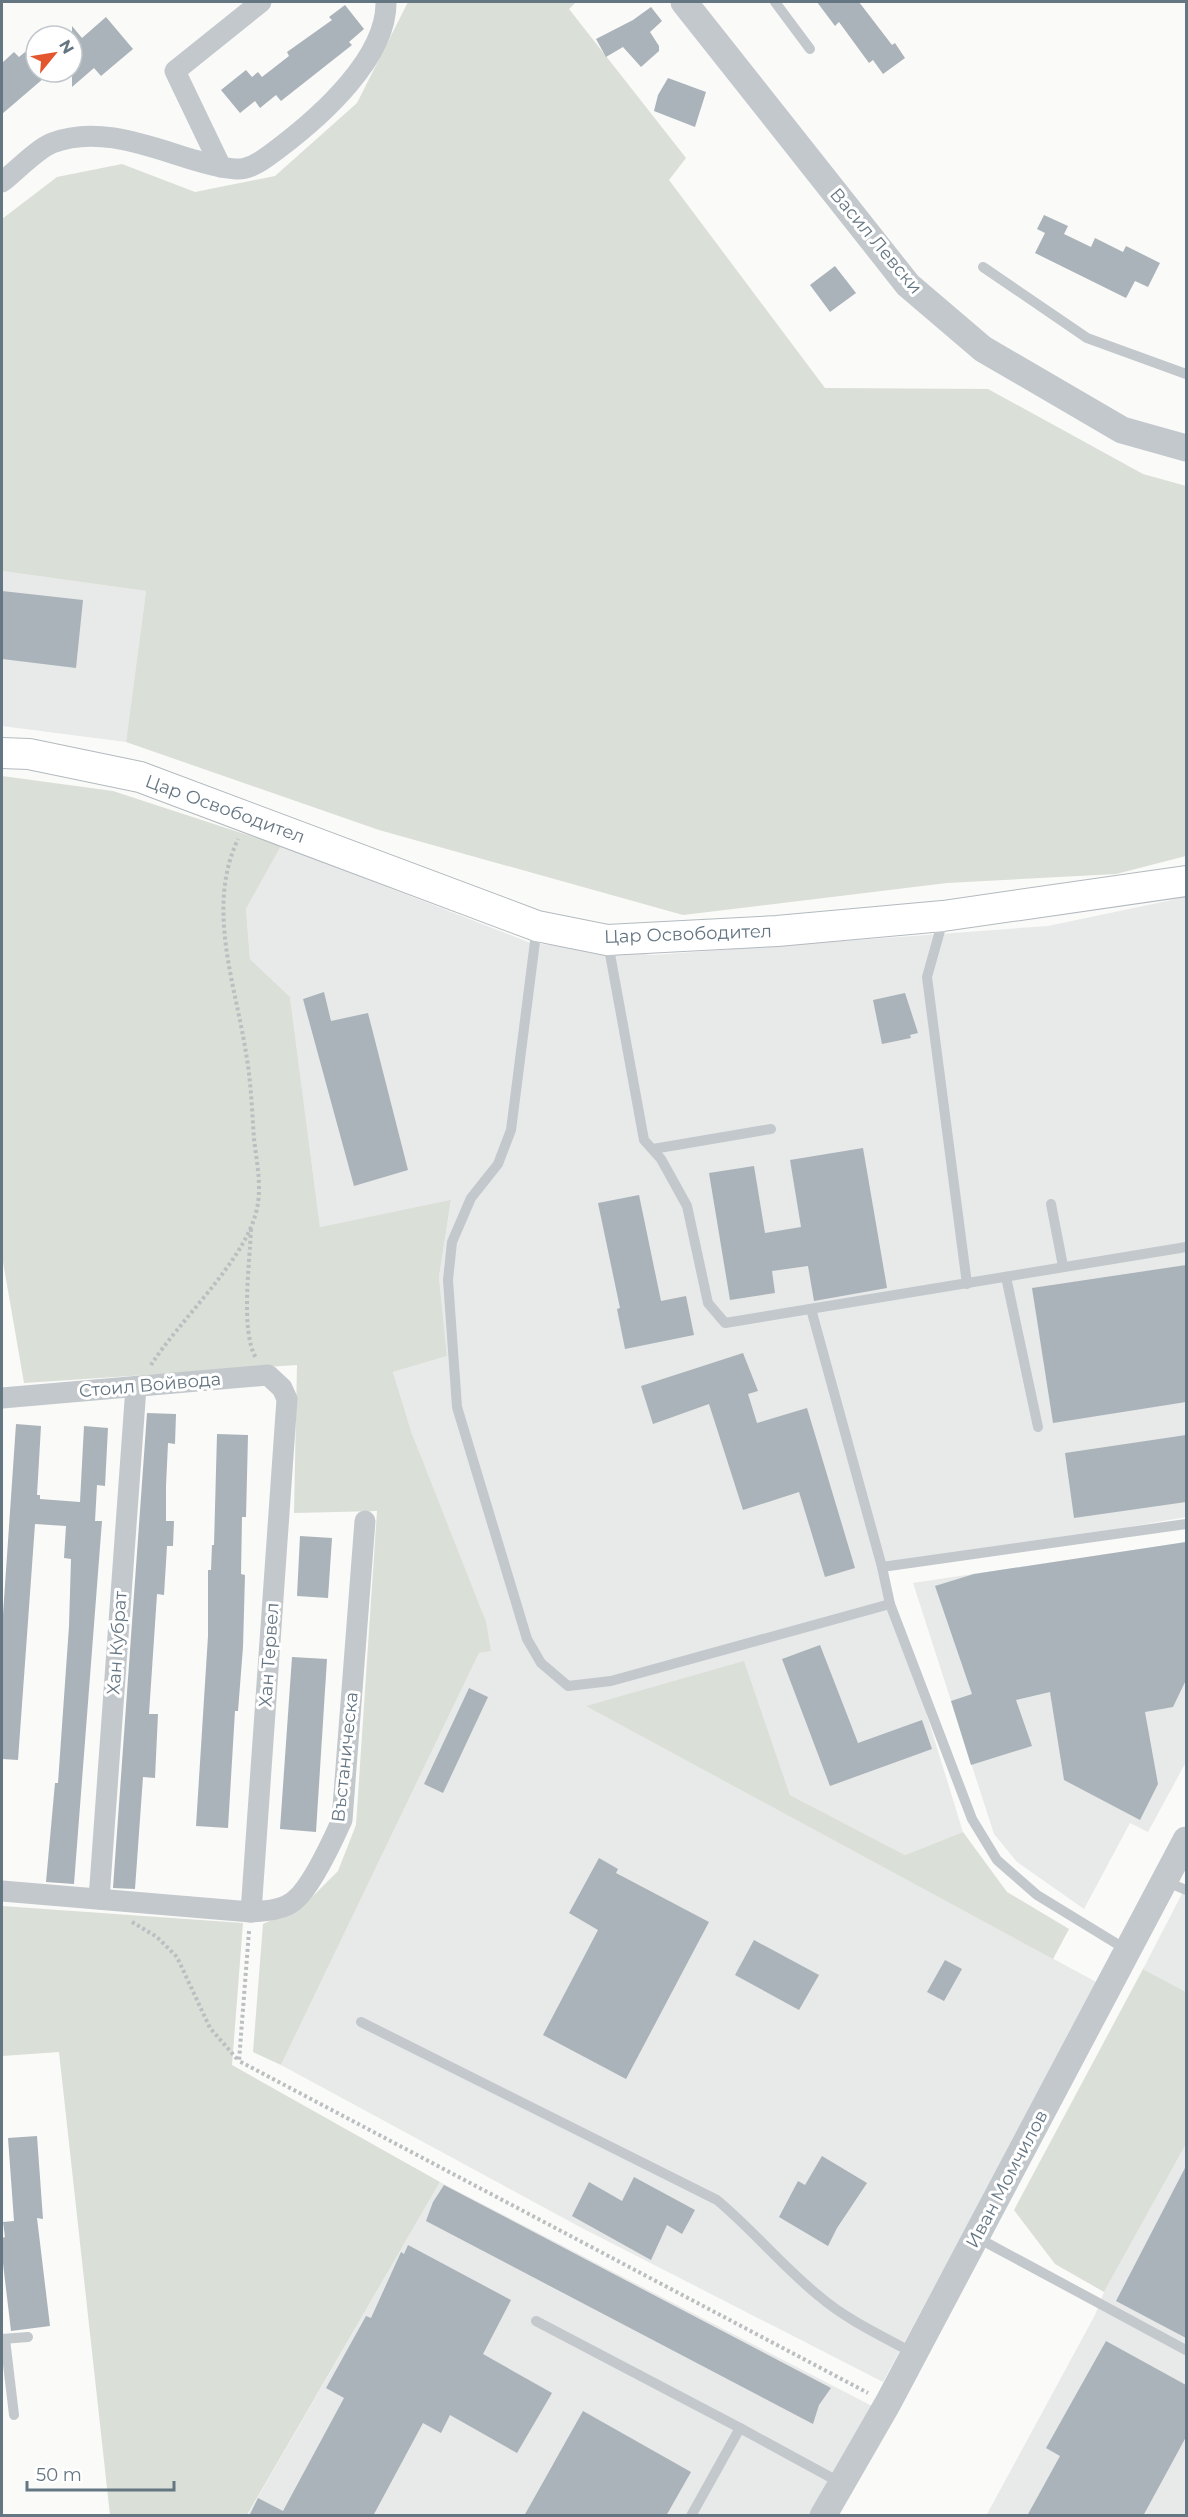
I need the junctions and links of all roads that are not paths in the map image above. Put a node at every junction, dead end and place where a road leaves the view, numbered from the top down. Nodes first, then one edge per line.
1 (261, 2) edge
2 (386, 2) edge
3 (684, 2) edge
4 (775, 2) edge
5 (810, 49) dead end
6 (221, 167) junction
7 (2, 182) edge
8 (983, 267) dead end
9 (1186, 374) edge
10 (1186, 448) edge
11 (2, 753) edge
12 (1186, 881) edge
13 (943, 916) junction
14 (537, 926) junction
15 (608, 940) junction
16 (771, 1130) dead end
17 (653, 1149) junction
18 (1051, 1204) dead end
19 (1186, 1247) edge
20 (1063, 1266) junction
21 (1006, 1277) junction
22 (967, 1284) junction
23 (811, 1309) junction
24 (136, 1387) junction
25 (2, 1398) edge
26 (287, 1399) joint
27 (1038, 1427) dead end
28 (365, 1521) dead end
29 (1186, 1524) edge
30 (882, 1567) junction
31 (890, 1604) junction
32 (1186, 1840) edge
33 (1175, 1885) edge
34 (2, 1891) edge
35 (104, 1900) junction
36 (251, 1912) junction
37 (1128, 1950) junction
38 (361, 2022) dead end
39 (976, 2237) junction
40 (536, 2322) dead end
41 (28, 2337) dead end
42 (3, 2339) edge
43 (1186, 2350) edge
44 (915, 2354) junction
45 (14, 2415) dead end
46 (740, 2428) junction
47 (841, 2483) junction
48 (691, 2516) edge
49 (823, 2516) edge

1 - 6 street
2 - 6 street
3 - 10 street, Васил Левски
4 - 5 lane
6 - 7 street
8 - 9 lane
11 - 14 main road, Цар Освободител
12 - 13 main road, Цар Освободител
13 - 15 main road, Цар Освободител
13 - 22 lane
14 - 15 main road, Цар Освободител
14 - 31 lane
15 - 17 lane
16 - 17 lane
17 - 23 lane
18 - 20 lane
19 - 20 lane
20 - 21 lane
21 - 22 lane
21 - 27 lane
22 - 23 lane
23 - 30 lane
24 - 25 street, Стоил Войвода
24 - 26 street, Стоил Войвода
24 - 35 street, Хан Кубрат
26 - 36 street, Хан Тервел
28 - 36 street, Въстаническа
29 - 30 lane
30 - 31 lane
31 - 37 lane
32 - 33 street, Иван Момчилов
33 - 37 street, Иван Момчилов
34 - 35 street, Въстаническа
35 - 36 street, Въстаническа
37 - 39 street, Иван Момчилов
38 - 44 lane
39 - 43 lane
39 - 44 street, Иван Момчилов
40 - 46 lane
41 - 42 lane
42 - 45 lane
44 - 47 street, Иван Момчилов
46 - 47 lane
46 - 48 lane
47 - 49 street, Иван Момчилов

